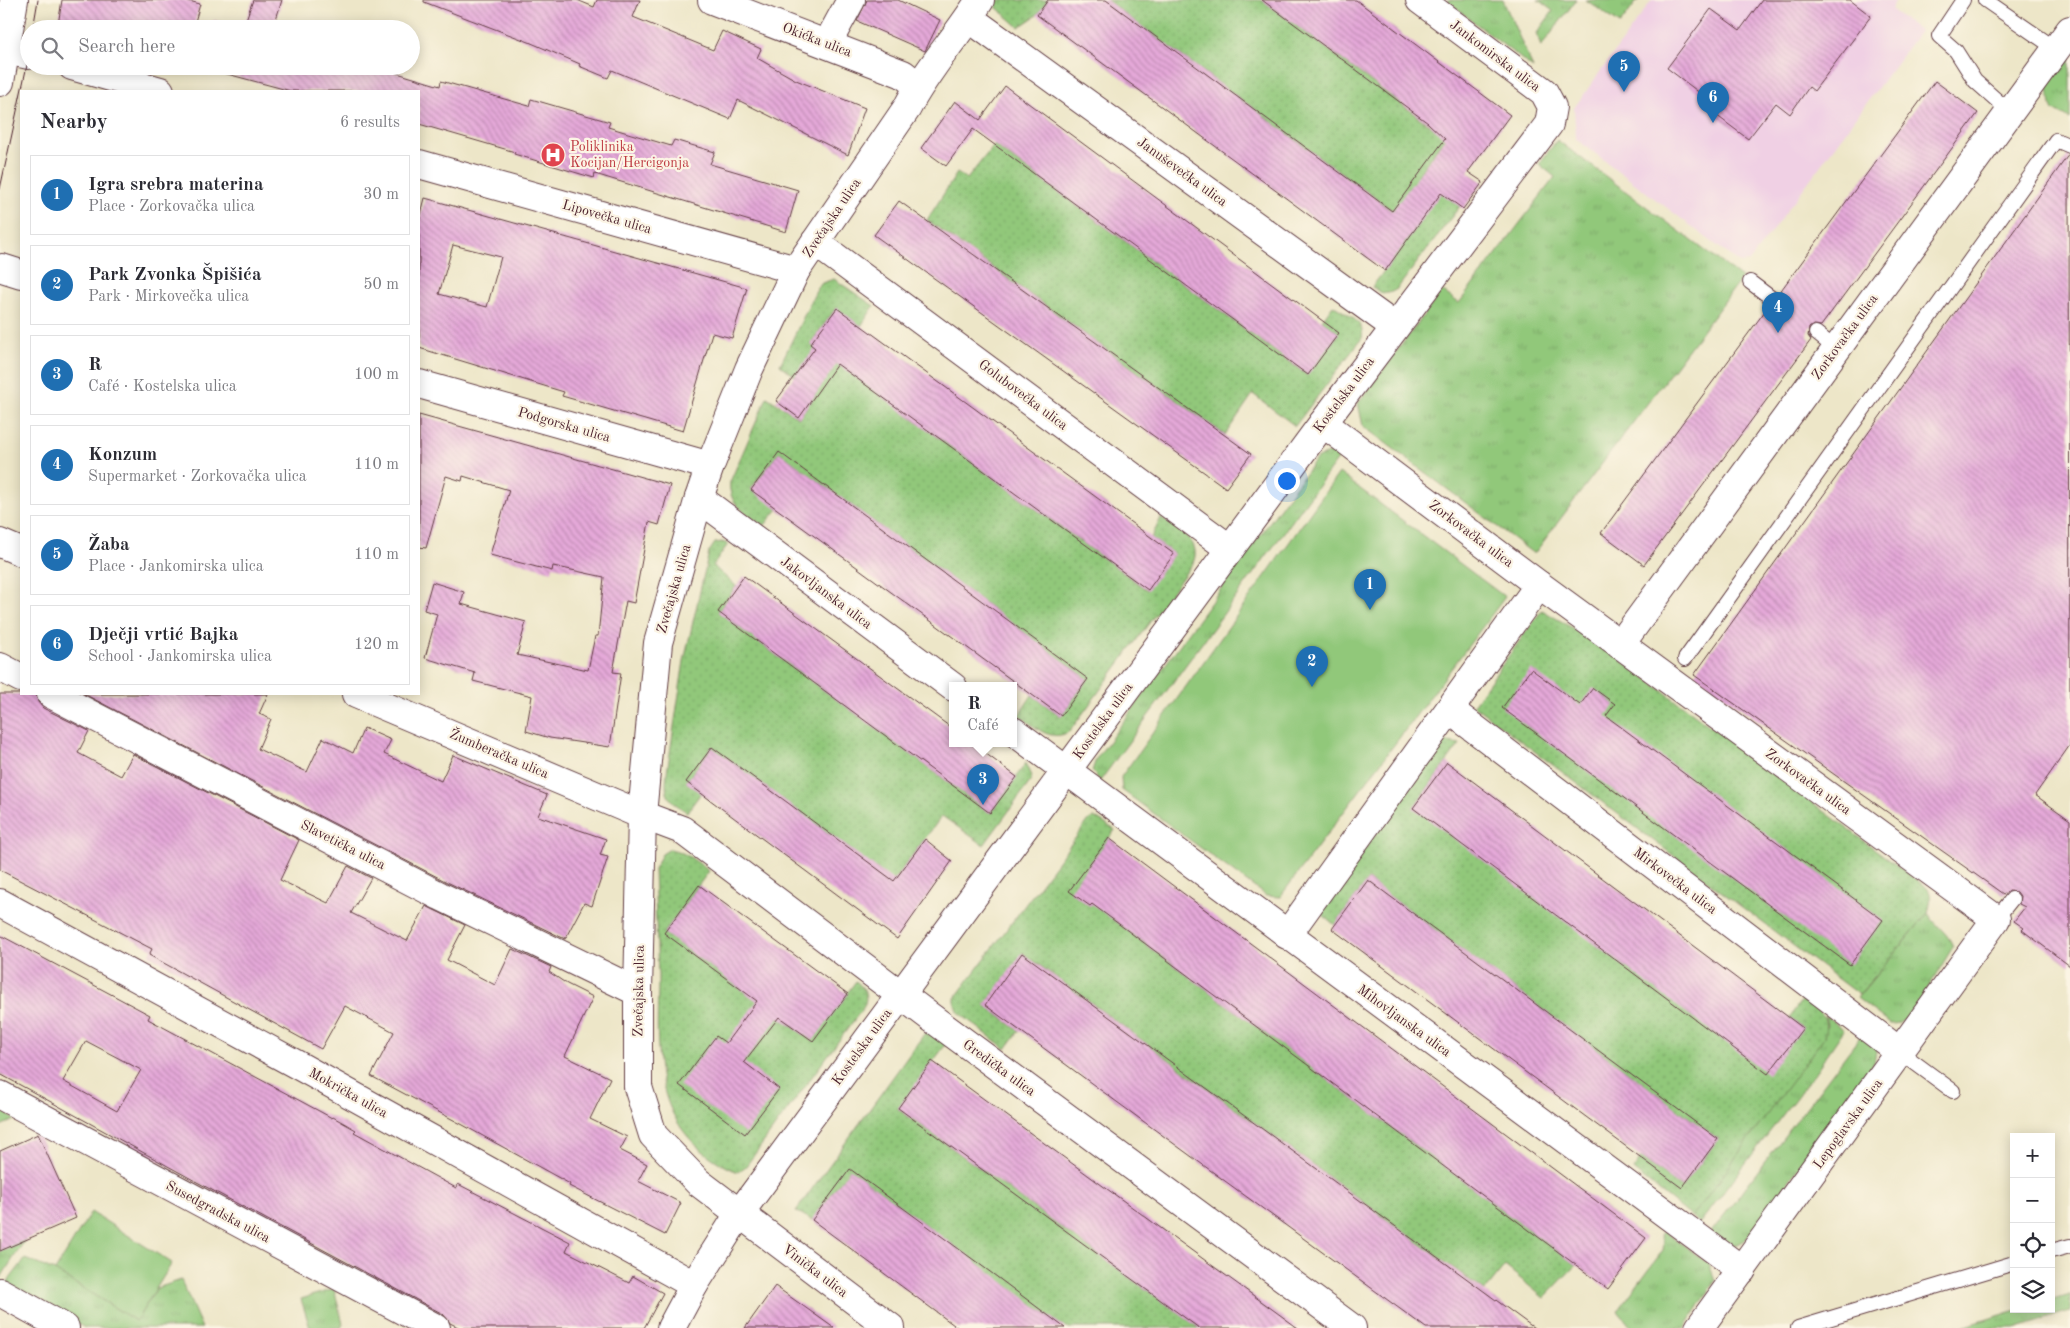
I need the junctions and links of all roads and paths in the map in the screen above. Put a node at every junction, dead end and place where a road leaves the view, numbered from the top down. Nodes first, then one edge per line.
1 (14, 0) edge
2 (851, 0) edge
3 (1420, 0) edge
4 (1963, 0) edge
5 (1985, 0) edge
6 (721, 2) edge
7 (974, 9) edge
8 (2063, 39) edge
9 (827, 44) junction
10 (17, 53) edge
11 (104, 75) edge
12 (0, 82) edge
13 (918, 86) junction
14 (156, 90) edge
15 (2010, 112) junction
16 (1549, 124) joint
17 (2070, 146) edge
18 (420, 164) edge
19 (816, 242) junction
20 (796, 270) junction
21 (1750, 282) dead end
22 (1774, 300) dead end
23 (1395, 327) junction
24 (420, 384) edge
25 (1323, 422) junction
26 (710, 466) junction
27 (700, 498) junction
28 (0, 543) edge
29 (1230, 549) junction
30 (20, 552) edge
31 (1539, 585) junction
32 (1620, 645) junction
33 (1686, 659) dead end
34 (0, 667) edge
35 (20, 677) edge
36 (949, 684) edge
37 (53, 695) edge
38 (358, 695) edge
39 (1450, 710) junction
40 (1017, 734) edge
41 (1066, 771) junction
42 (642, 815) junction
43 (0, 903) edge
44 (2004, 909) joint
45 (1287, 935) junction
46 (638, 992) junction
47 (901, 995) junction
48 (1900, 1052) junction
49 (1953, 1091) dead end
50 (0, 1095) edge
51 (740, 1214) junction
52 (2070, 1246) edge
53 (2055, 1250) edge
54 (2010, 1264) edge
55 (1742, 1270) junction
56 (694, 1286) junction
57 (0, 1292) edge
58 (65, 1328) edge
59 (436, 1328) edge
60 (671, 1328) edge
61 (891, 1328) edge
62 (1352, 1328) edge
63 (1699, 1328) edge
64 (1798, 1328) edge

1 - 10 street
2 - 9 street
3 - 16 street, Jankomirska ulica
4 - 15 lane
5 - 8 lane
6 - 9 street, Okićka ulica
7 - 13 street, Zvečajska ulica
7 - 23 street, Januševečka ulica
8 - 15 street, Zorkovačka ulica
9 - 13 street, Okićka ulica
10 - 12 street
11 - 14 street
13 - 19 street, Zvečajska ulica
15 - 32 street, Zorkovačka ulica
16 - 23 street, Kostelska ulica
17 - 33 lane
18 - 20 street, Lipovečka ulica
19 - 20 street, Zvečajska ulica
19 - 29 street, Golubovečka ulica
20 - 26 street, Zvečajska ulica
21 - 22 lane
23 - 25 street, Kostelska ulica
24 - 26 street, Podgorska ulica
25 - 29 street, Kostelska ulica
25 - 31 street, Zorkovačka ulica
26 - 27 street, Zvečajska ulica
27 - 36 street, Jakovljanska ulica
27 - 42 street, Zvečajska ulica
28 - 30 street
29 - 41 street, Kostelska ulica
31 - 32 street, Zorkovačka ulica
31 - 39 street
32 - 44 street, Zorkovačka ulica
34 - 35 street
37 - 46 street, Slavetička ulica
38 - 42 street, Žumberačka ulica
39 - 45 street
39 - 48 street, Mirkovečka ulica
40 - 41 street
41 - 45 street, Mihovljanska ulica
41 - 47 street, Kostelska ulica
42 - 46 street, Zvečajska ulica
42 - 47 street, Gredička ulica
43 - 56 street, Mokrička ulica
44 - 48 street, Lepoglavska ulica
45 - 55 street, Mihovljanska ulica
46 - 51 street, Zvečajska ulica
47 - 51 street, Kostelska ulica
47 - 62 street, Gredička ulica
48 - 49 lane
48 - 55 street, Lepoglavska ulica
50 - 59 street, Susedgradska ulica
51 - 56 street, Kostelska ulica
51 - 61 street, Vinička ulica
52 - 53 lane
54 - 64 lane
55 - 63 street, Lepoglavska ulica
56 - 60 street, Kostelska ulica
57 - 58 street

